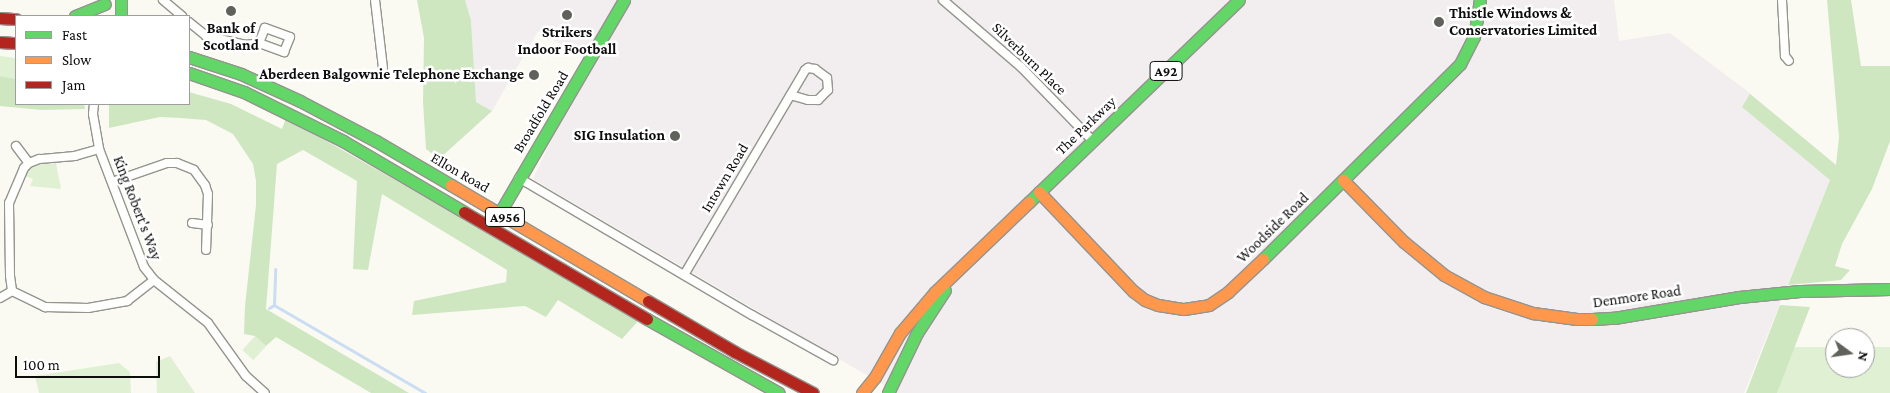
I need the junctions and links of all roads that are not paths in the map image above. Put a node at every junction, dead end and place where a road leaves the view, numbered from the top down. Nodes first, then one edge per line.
1 (121, 0) edge
2 (163, 0) edge
3 (375, 0) edge
4 (624, 0) edge
5 (943, 0) edge
6 (958, 0) edge
7 (1239, 0) edge
8 (1480, 0) edge
9 (1782, 0) edge
10 (106, 2) edge
11 (952, 7) junction
12 (78, 15) edge
13 (96, 15) edge
14 (121, 15) edge
15 (181, 15) edge
16 (0, 18) edge
17 (15, 19) edge
18 (190, 23) edge
19 (0, 26) edge
20 (15, 27) edge
21 (0, 42) edge
22 (259, 42) dead end
23 (15, 43) edge
24 (190, 57) edge
25 (1789, 61) dead end
26 (373, 62) dead end
27 (190, 73) edge
28 (791, 95) junction
29 (94, 105) edge
30 (1093, 141) junction
31 (16, 146) dead end
32 (99, 149) junction
33 (29, 163) junction
34 (519, 178) junction
35 (1343, 180) junction
36 (112, 182) junction
37 (1039, 192) junction
38 (499, 214) junction
39 (192, 224) dead end
40 (208, 225) junction
41 (206, 250) dead end
42 (684, 275) junction
43 (955, 275) junction
44 (154, 280) junction
45 (1890, 290) edge
46 (12, 291) junction
47 (0, 298) edge
48 (833, 360) dead end
49 (265, 393) edge
50 (779, 393) edge
51 (813, 393) edge
52 (862, 393) edge
53 (888, 393) edge

1 - 14 main road
2 - 15 street
3 - 26 street
4 - 34 main road, Broadfold Road
5 - 11 street, Silverburn Place
6 - 11 street
7 - 30 main road, The Parkway / A92
8 - 35 main road, Woodside Road
9 - 25 street
10 - 12 main road
10 - 13 main road
11 - 30 street, Silverburn Place
16 - 17 main road
18 - 22 street
19 - 20 main road
21 - 23 main road
24 - 38 main road, Ellon Road / A956
27 - 50 main road, Ellon Road / A956
28 - 28 street, Intown Road
28 - 42 street, Intown Road
29 - 32 street, King Robert's Way
30 - 37 main road, The Parkway / A92
31 - 33 street
32 - 33 street
32 - 36 street, King Robert's Way
33 - 46 street
34 - 38 main road, Broadfold Road
34 - 42 street
35 - 37 main road, Woodside Road
35 - 45 main road, Denmore Road
36 - 40 street
36 - 44 street, King Robert's Way
37 - 43 main road, The Parkway / A92
38 - 51 main road, Ellon Road / A956
39 - 40 street
40 - 41 street
42 - 48 street
43 - 52 main road, The Parkway / A92
43 - 53 main road, The Parkway / A92
44 - 46 street
44 - 49 street, King Robert's Way
46 - 47 street

